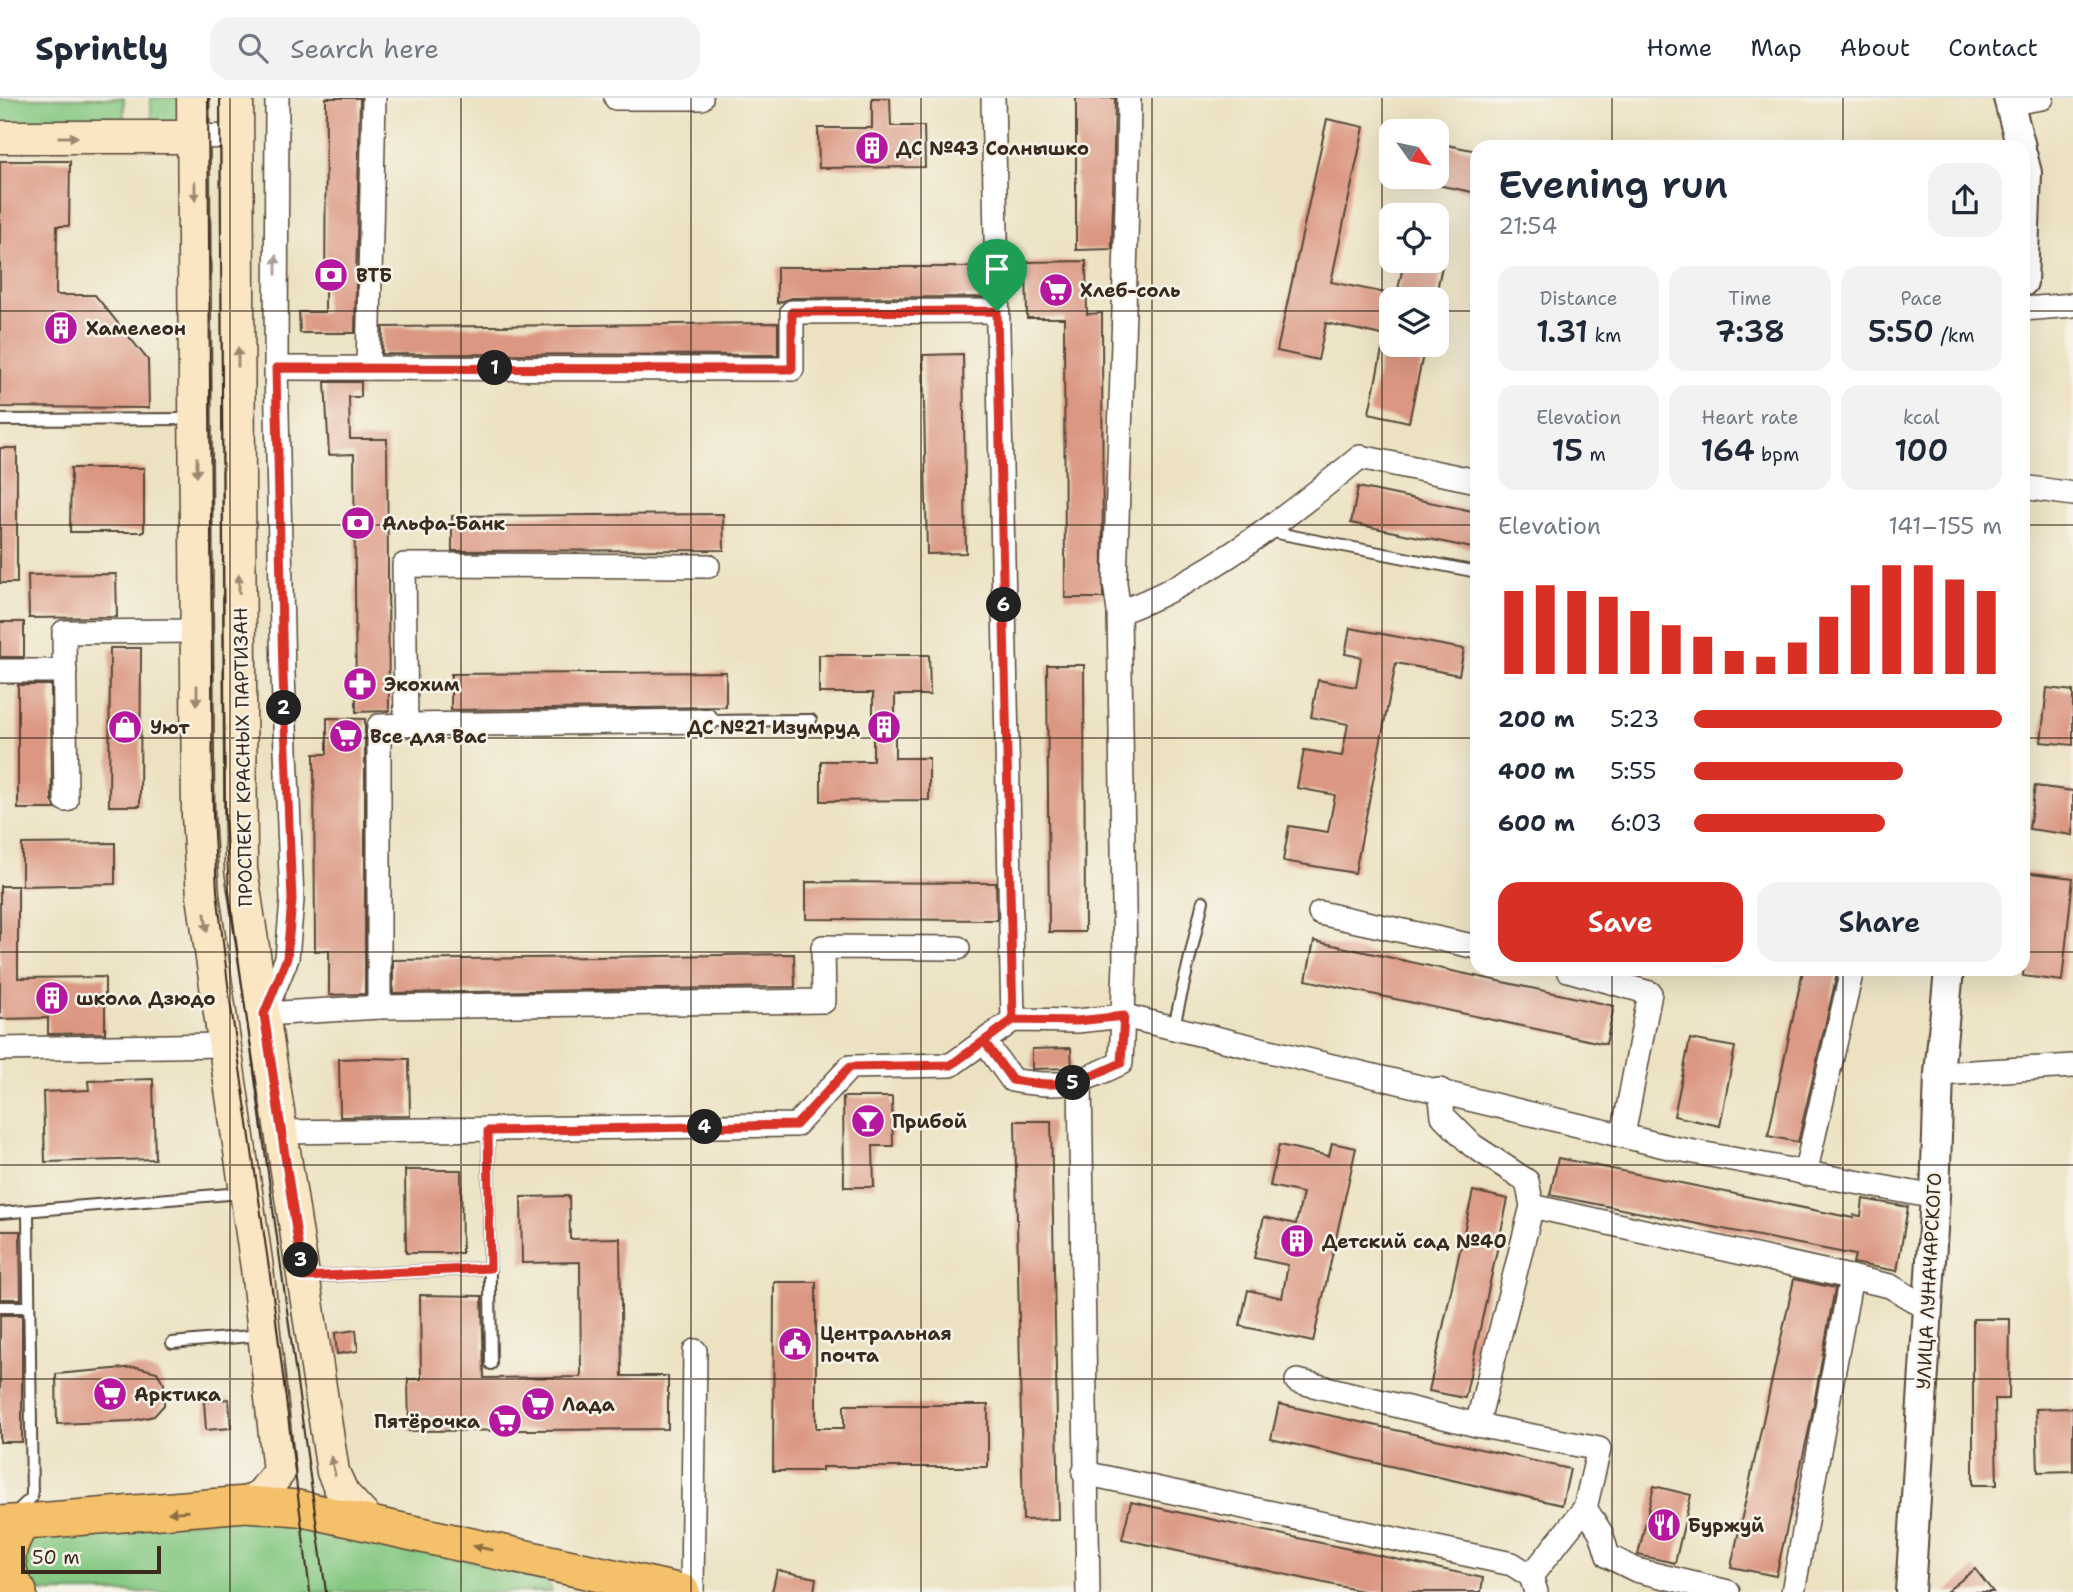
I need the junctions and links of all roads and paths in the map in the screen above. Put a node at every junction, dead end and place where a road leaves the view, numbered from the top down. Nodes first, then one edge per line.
1 (193, 98) edge
2 (237, 98) edge
3 (277, 98) edge
4 (374, 98) edge
5 (616, 98) edge
6 (701, 98) edge
7 (993, 98) edge
8 (1129, 98) edge
9 (2042, 98) edge
10 (2009, 100) edge
11 (194, 136) junction
12 (238, 136) junction
13 (0, 137) edge
14 (2019, 140) edge
15 (2073, 305) edge
16 (2030, 308) edge
17 (997, 311) junction
18 (276, 368) junction
19 (368, 368) junction
20 (198, 419) junction
21 (0, 420) edge
22 (1470, 480) edge
23 (2030, 488) edge
24 (2073, 494) edge
25 (1266, 531) junction
26 (708, 566) dead end
27 (1470, 571) edge
28 (1119, 612) junction
29 (197, 631) junction
30 (0, 671) edge
31 (65, 671) junction
32 (811, 720) dead end
33 (707, 721) joint
34 (405, 725) junction
35 (66, 800) dead end
36 (1203, 901) dead end
37 (1320, 913) dead end
38 (1470, 945) edge
39 (958, 948) dead end
40 (1589, 976) edge
41 (1851, 976) edge
42 (1948, 976) edge
43 (379, 1007) junction
44 (264, 1014) junction
45 (1124, 1016) junction
46 (1013, 1020) junction
47 (1174, 1026) junction
48 (984, 1041) junction
49 (223, 1045) junction
50 (0, 1049) edge
51 (2073, 1066) edge
52 (1939, 1074) junction
53 (1080, 1082) junction
54 (1440, 1090) junction
55 (488, 1131) junction
56 (282, 1132) junction
57 (1623, 1135) junction
58 (1805, 1174) junction
59 (244, 1192) junction
60 (1935, 1197) junction
61 (1532, 1206) junction
62 (0, 1213) edge
63 (28, 1213) junction
64 (490, 1268) junction
65 (303, 1277) junction
66 (1851, 1278) junction
67 (0, 1307) edge
68 (29, 1307) junction
69 (1927, 1308) junction
70 (263, 1335) junction
71 (172, 1343) dead end
72 (695, 1351) dead end
73 (491, 1364) dead end
74 (1297, 1381) dead end
75 (1477, 1425) junction
76 (1084, 1473) junction
77 (246, 1504) junction
78 (1585, 1508) junction
79 (369, 1522) junction
80 (8, 1524) edge
81 (558, 1578) edge
82 (605, 1584) edge
83 (1534, 1584) edge
84 (19, 1592) edge
85 (682, 1592) edge
86 (692, 1592) edge
87 (1088, 1592) edge
88 (1728, 1592) edge
89 (1793, 1592) edge
90 (1910, 1592) edge

1 - 11 main road
2 - 12 main road, ПРОСПЕКТ КРАСНЫХ ПАРТИЗАН
18 -> 3 street
4 - 19 street
5 - 6 street
7 - 17 street
8 - 28 street
9 - 10 street
10 - 14 street
11 - 12 street
13 -> 11 main road
11 -> 20 main road
44 -> 12 main road, ПРОСПЕКТ КРАСНЫХ ПАРТИЗАН
15 - 16 street
17 - 19 street
17 - 46 street
18 - 19 street
18 - 44 street
20 - 21 lane
20 -> 29 main road
22 - 25 street
23 - 24 street
25 - 27 lane
25 - 28 street
26 - 34 street
28 - 45 street
29 - 31 street
29 -> 49 main road
30 - 31 street
31 - 35 street
32 - 33 lane
33 - 34 street
34 - 43 street
36 - 47 lane
37 - 38 street
39 - 43 street
40 - 57 street
41 - 58 street
42 - 52 street, УЛИЦА ЛУНАЧАРСКОГО
43 - 44 street
44 - 56 main road, ПРОСПЕКТ КРАСНЫХ ПАРТИЗАН
45 - 46 street
45 - 47 street
45 - 53 street
46 - 48 street
47 - 54 street
48 - 53 street
48 - 55 street
49 - 50 street
49 - 59 main road
51 - 52 street
52 - 60 street, УЛИЦА ЛУНАЧАРСКОГО
53 - 76 street
54 - 57 street
54 - 61 street
55 - 56 street
55 - 64 lane
56 - 65 main road, ПРОСПЕКТ КРАСНЫХ ПАРТИЗАН
57 - 58 street
58 - 60 street
59 - 63 lane
59 - 70 main road
60 - 69 street, УЛИЦА ЛУНАЧАРСКОГО
61 - 66 street
61 - 75 street
62 - 63 lane
63 - 68 lane
64 - 65 lane
64 - 73 lane
79 -> 65 main road, ПРОСПЕКТ КРАСНЫХ ПАРТИЗАН
66 - 69 street
66 - 89 street
67 - 68 lane
68 - 80 lane
69 - 90 street, УЛИЦА ЛУНАЧАРСКОГО
70 - 71 lane
70 - 77 main road
72 - 86 street
74 - 75 street
75 - 78 street
76 - 83 street
76 - 87 street
77 - 79 main road
77 -> 80 main road
78 - 83 street
78 - 88 street
81 -> 79 main road
80 - 84 main road
81 - 82 main road
82 - 85 main road

